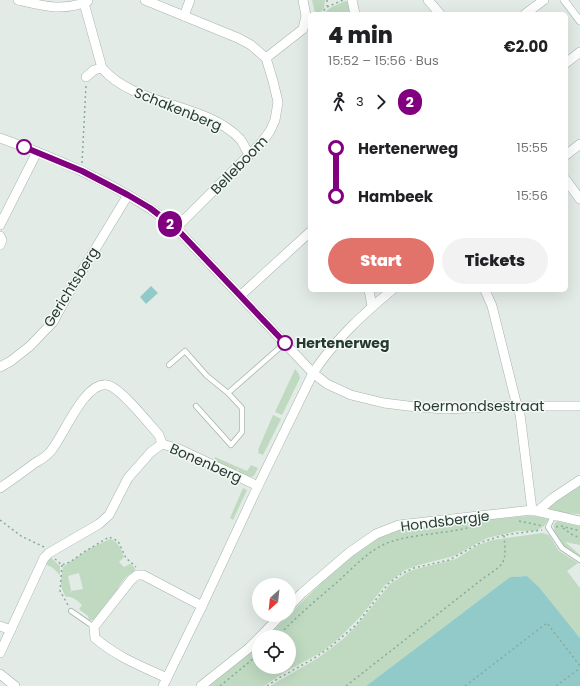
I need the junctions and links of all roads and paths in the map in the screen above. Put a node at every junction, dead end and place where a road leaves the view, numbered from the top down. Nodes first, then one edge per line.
1 (18, 0) edge
2 (144, 0) edge
3 (190, 0) edge
4 (303, 0) edge
5 (327, 0) edge
6 (343, 0) edge
7 (352, 0) edge
8 (428, 0) edge
9 (544, 0) edge
10 (564, 0) edge
11 (87, 1) edge
12 (327, 7) junction
13 (322, 12) edge
14 (355, 12) edge
15 (438, 12) edge
16 (529, 12) edge
17 (184, 16) junction
18 (580, 21) edge
19 (580, 52) edge
20 (266, 58) junction
21 (568, 61) edge
22 (102, 68) junction
23 (86, 77) joint
24 (0, 138) edge
25 (580, 144) edge
26 (37, 152) junction
27 (568, 153) edge
28 (250, 155) junction
29 (82, 171) junction
30 (568, 183) edge
31 (128, 195) junction
32 (580, 199) edge
33 (0, 224) edge
34 (176, 228) junction
35 (308, 234) edge
36 (0, 236) edge
37 (0, 245) edge
38 (369, 292) edge
39 (390, 292) edge
40 (486, 292) edge
41 (240, 296) junction
42 (372, 306) junction
43 (285, 343) junction
44 (169, 365) dead end
45 (0, 367) edge
46 (313, 373) junction
47 (228, 393) junction
48 (196, 406) dead end
49 (516, 406) junction
50 (580, 406) edge
51 (162, 444) junction
52 (580, 480) edge
53 (258, 486) junction
54 (0, 488) edge
55 (535, 510) junction
56 (554, 514) junction
57 (517, 520) dead end
58 (580, 521) edge
59 (535, 525) dead end
60 (476, 526) dead end
61 (548, 527) junction
62 (580, 531) edge
63 (504, 536) junction
64 (580, 538) edge
65 (580, 560) edge
66 (62, 565) dead end
67 (296, 599) edge
68 (202, 606) junction
69 (71, 611) joint
70 (274, 622) edge
71 (0, 626) edge
72 (94, 627) junction
73 (11, 630) junction
74 (266, 630) edge
75 (283, 630) edge
76 (252, 645) edge
77 (0, 653) edge
78 (252, 660) edge
79 (580, 667) edge
80 (0, 674) edge
81 (165, 682) edge
82 (15, 686) edge
83 (201, 686) edge
84 (220, 686) edge
85 (267, 686) edge
86 (346, 686) edge
87 (465, 686) edge
88 (556, 686) edge

1 - 11 street
2 - 17 street
3 - 17 street
4 - 20 street
5 - 12 path
6 - 12 path
7 - 14 street
8 - 15 street
9 - 16 street
10 - 18 street
11 - 22 street
12 - 13 path
17 - 20 street
19 - 21 street
20 - 28 street, Belleboom
22 - 23 street
22 - 28 street, Schakenberg
23 - 29 path
24 - 26 street, Roermondsestraat
25 - 27 street
26 - 29 street, Roermondsestraat
26 - 33 street
28 - 34 street, Belleboom
29 - 31 street, Roermondsestraat
30 - 32 street
31 - 34 street, Roermondsestraat
31 - 45 street, Gerichtsberg
34 - 41 street, Roermondsestraat
35 - 41 street
36 - 37 street
38 - 42 street
39 - 42 street
40 - 49 street
41 - 43 street, Roermondsestraat
42 - 46 street
43 - 46 street, Roermondsestraat
43 - 47 lane
44 - 47 lane
46 - 49 street, Roermondsestraat
46 - 53 street
47 - 48 lane
49 - 50 street, Roermondsestraat
49 - 55 street
51 - 53 street, Bonenberg
51 - 54 street
51 - 73 street, Bonenberg
52 - 55 street
53 - 68 street
55 - 56 street
55 - 67 street, Hondsbergje
56 - 58 street
56 - 61 lane
57 - 59 path
60 - 75 path
61 - 63 path
61 - 65 lane
62 - 64 path
63 - 85 path
63 - 86 path
66 - 69 path
68 - 72 street
68 - 81 street
69 - 72 lane
70 - 74 street
71 - 73 street
72 - 81 street
73 - 77 street, Bonenberg
76 - 83 street
78 - 84 path
79 - 87 path
79 - 88 path
80 - 82 street

